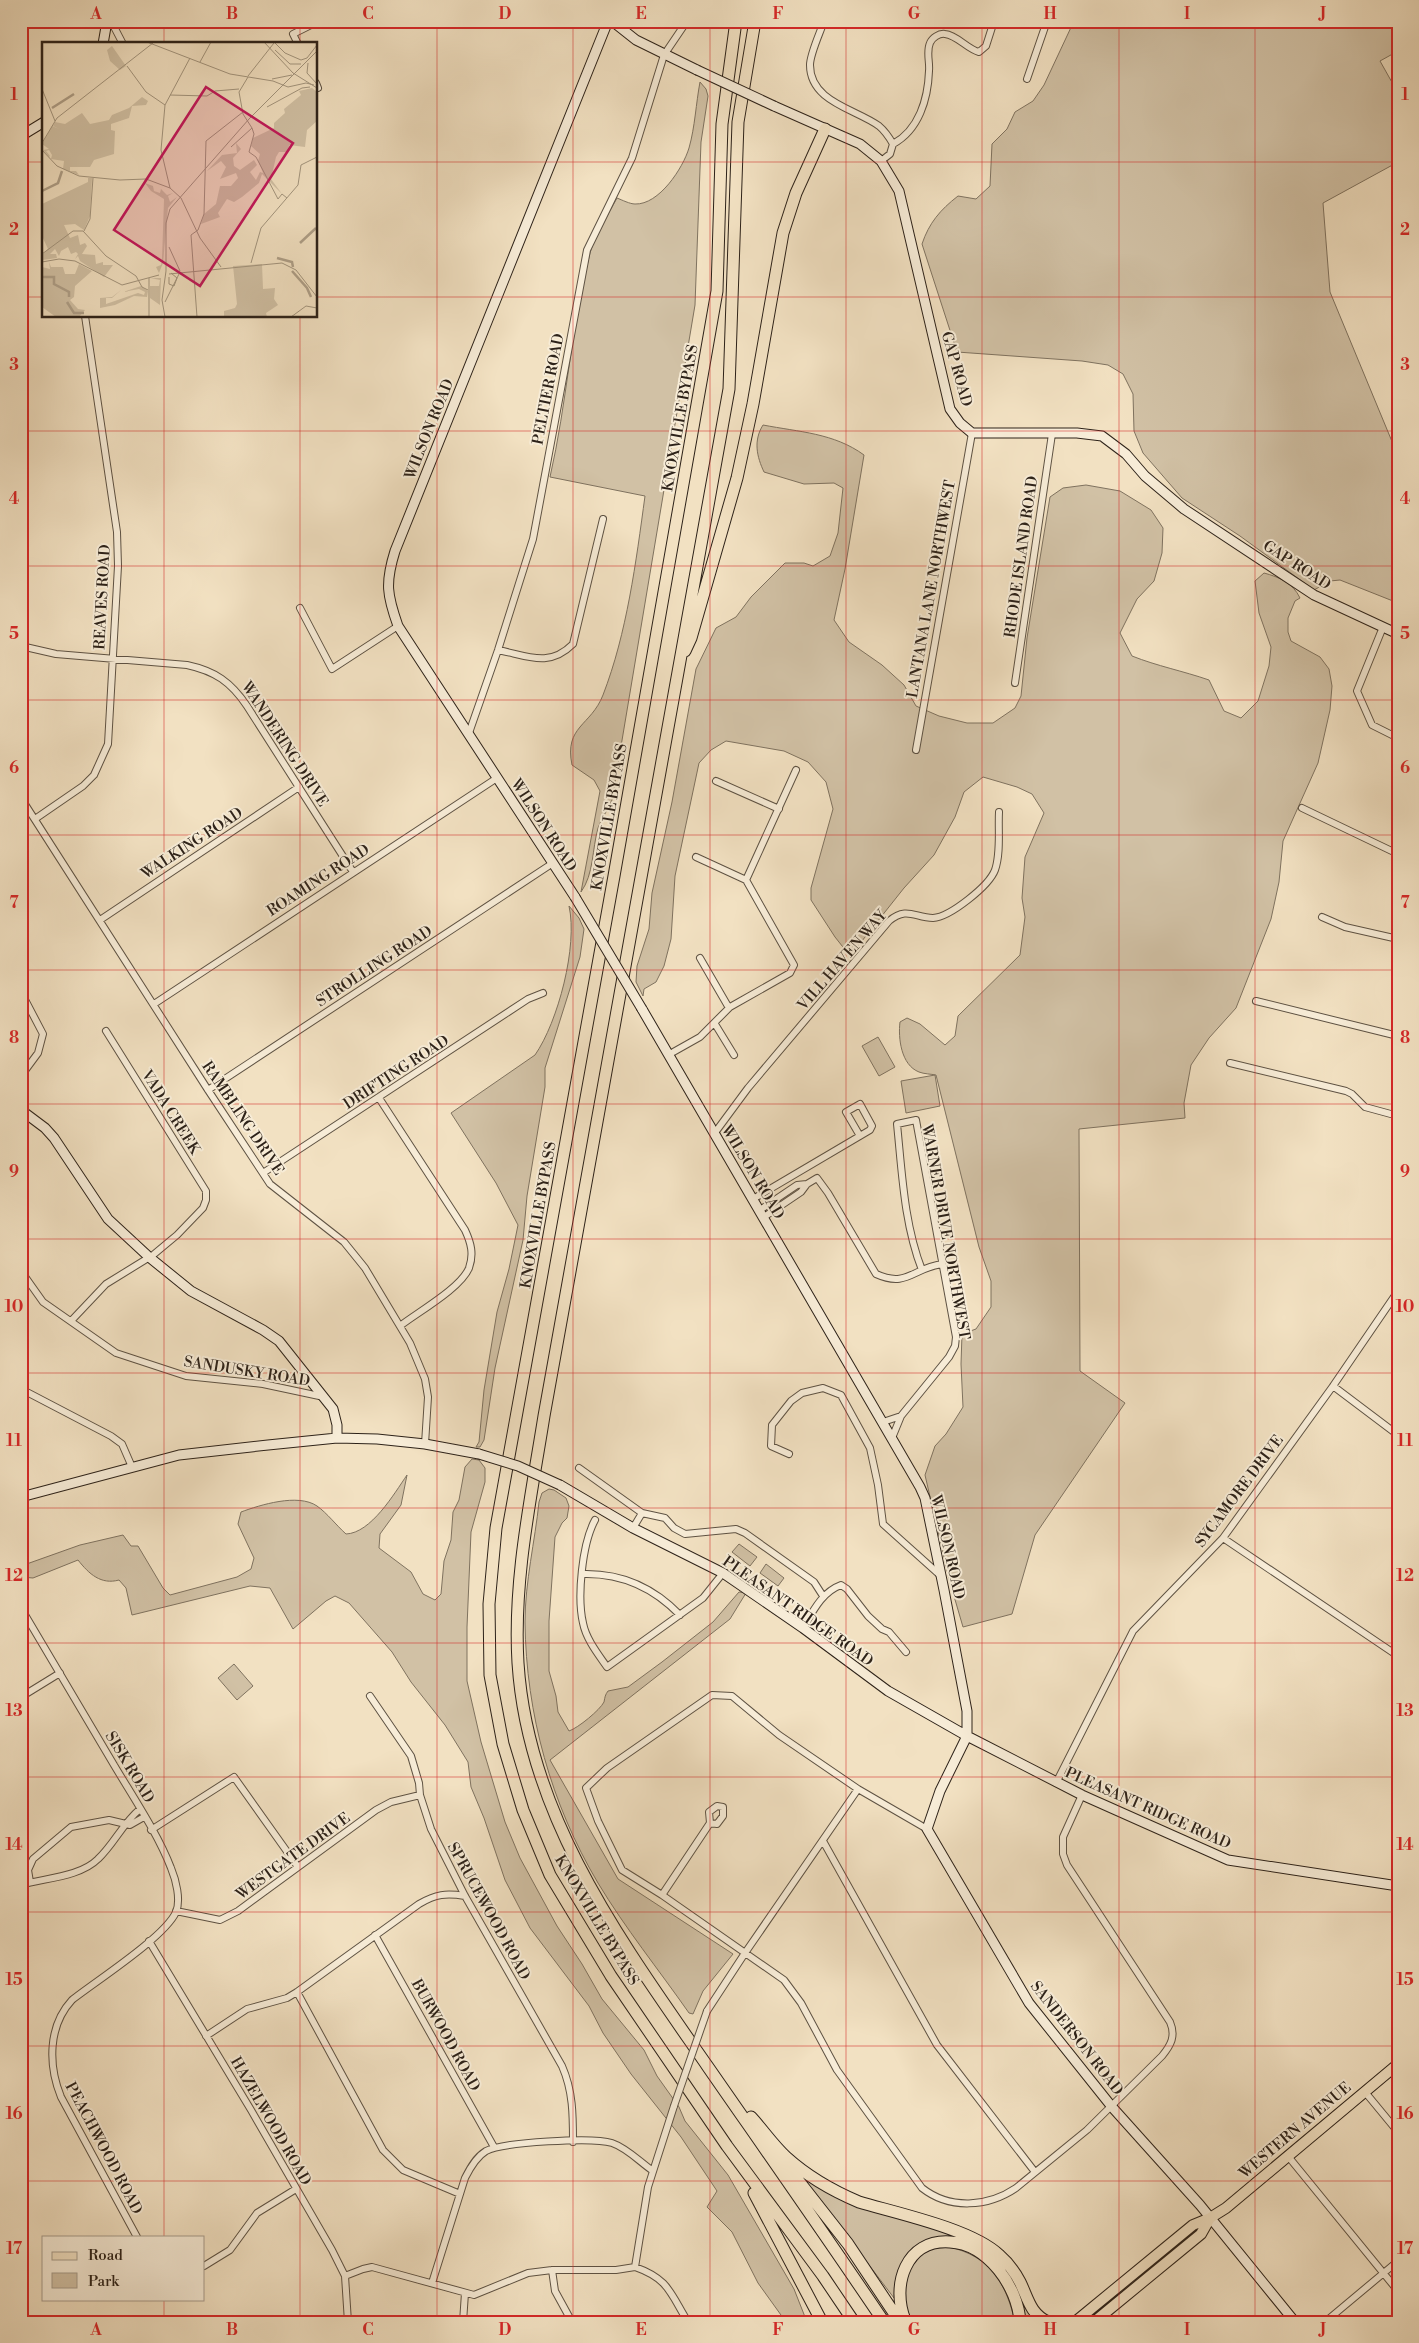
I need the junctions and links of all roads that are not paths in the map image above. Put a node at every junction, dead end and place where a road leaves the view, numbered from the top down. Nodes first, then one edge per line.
1 (107, 21) edge
2 (111, 21) edge
3 (309, 21) edge
4 (608, 21) edge
5 (612, 21) edge
6 (687, 21) edge
7 (736, 21) edge
8 (755, 21) edge
9 (824, 21) edge
10 (994, 21) edge
11 (1047, 21) edge
12 (103, 42) edge
13 (122, 42) edge
14 (297, 42) edge
15 (664, 55) junction
16 (1027, 79) dead end
17 (42, 123) edge
18 (825, 129) junction
19 (21, 136) edge
20 (893, 144) junction
21 (881, 161) junction
22 (85, 318) edge
23 (972, 433) junction
24 (1052, 434) junction
25 (603, 519) dead end
26 (300, 608) dead end
27 (398, 626) junction
28 (1383, 627) junction
29 (1398, 634) edge
30 (21, 646) edge
31 (498, 650) junction
32 (111, 658) junction
33 (678, 664) junction
34 (1015, 683) dead end
35 (469, 733) junction
36 (1398, 738) edge
37 (916, 750) dead end
38 (796, 770) dead end
39 (497, 778) junction
40 (716, 781) dead end
41 (299, 787) junction
42 (21, 798) edge
43 (1302, 808) dead end
44 (779, 809) junction
45 (1000, 812) dead end
46 (35, 819) junction
47 (1398, 854) edge
48 (696, 857) dead end
49 (553, 863) junction
50 (353, 872) junction
51 (746, 880) junction
52 (1322, 917) dead end
53 (100, 920) junction
54 (1398, 939) edge
55 (700, 958) dead end
56 (21, 992) edge
57 (543, 993) dead end
58 (1256, 1001) dead end
59 (154, 1004) junction
60 (729, 1008) junction
61 (715, 1024) junction
62 (106, 1031) dead end
63 (1398, 1036) edge
64 (668, 1055) junction
65 (734, 1055) dead end
66 (1230, 1063) dead end
67 (21, 1076) edge
68 (208, 1090) junction
69 (379, 1098) junction
70 (21, 1110) edge
71 (1398, 1116) edge
72 (714, 1134) junction
73 (860, 1136) junction
74 (263, 1173) junction
75 (754, 1199) junction
76 (762, 1214) junction
77 (149, 1257) junction
78 (942, 1264) junction
79 (21, 1270) edge
80 (922, 1270) junction
81 (1398, 1291) edge
82 (70, 1321) junction
83 (400, 1326) junction
84 (1333, 1386) junction
85 (21, 1389) edge
86 (325, 1397) junction
87 (900, 1416) junction
88 (883, 1422) junction
89 (1398, 1435) edge
90 (337, 1438) junction
91 (892, 1438) junction
92 (426, 1444) junction
93 (789, 1454) dead end
94 (132, 1466) junction
95 (578, 1468) dead end
96 (21, 1497) edge
97 (642, 1513) junction
98 (595, 1520) dead end
99 (633, 1528) junction
100 (1223, 1538) junction
101 (723, 1573) junction
102 (583, 1574) junction
103 (942, 1577) junction
104 (823, 1596) junction
105 (21, 1608) edge
106 (680, 1615) junction
107 (803, 1628) junction
108 (906, 1652) dead end
109 (1398, 1656) edge
110 (60, 1673) junction
111 (370, 1696) dead end
112 (21, 1697) edge
113 (967, 1736) junction
114 (1056, 1782) junction
115 (858, 1790) junction
116 (420, 1796) junction
117 (1082, 1796) junction
118 (140, 1809) junction
119 (144, 1817) junction
120 (710, 1823) dead end
121 (125, 1824) junction
122 (927, 1828) junction
123 (151, 1830) junction
124 (823, 1841) junction
125 (298, 1867) junction
126 (30, 1882) junction
127 (21, 1885) edge
128 (1398, 1886) edge
129 (662, 1895) junction
130 (465, 1896) junction
131 (176, 1911) junction
132 (375, 1935) junction
133 (149, 1941) junction
134 (744, 1953) junction
135 (297, 1992) junction
136 (206, 2036) junction
137 (1398, 2064) edge
138 (717, 2080) junction
139 (1365, 2092) junction
140 (1112, 2107) junction
141 (1398, 2132) edge
142 (764, 2134) junction
143 (573, 2142) junction
144 (727, 2146) junction
145 (494, 2147) junction
146 (1287, 2155) junction
147 (653, 2172) junction
148 (1035, 2172) junction
149 (296, 2190) junction
150 (460, 2194) junction
151 (1210, 2218) junction
152 (136, 2236) edge
153 (1398, 2261) edge
154 (205, 2265) edge
155 (635, 2267) junction
156 (552, 2270) junction
157 (1383, 2273) junction
158 (345, 2276) junction
159 (432, 2283) junction
160 (1398, 2290) edge
161 (465, 2293) junction
162 (348, 2322) edge
163 (464, 2322) edge
164 (572, 2322) edge
165 (688, 2322) edge
166 (822, 2322) edge
167 (854, 2322) edge
168 (884, 2322) edge
169 (900, 2322) edge
170 (906, 2322) edge
171 (1020, 2322) edge
172 (1048, 2322) edge
173 (1075, 2322) edge
174 (1094, 2322) edge
175 (1295, 2322) edge
176 (1325, 2322) edge

1 - 12 street
2 - 13 street
3 - 14 street
4 - 27 street, WILSON ROAD
5 - 15 street, GAP ROAD
6 - 15 street, PELTIER ROAD
7 - 144 highway, KNOXVILLE BYPASS
8 - 33 highway, KNOXVILLE BYPASS
9 - 20 street
10 - 20 street
11 - 16 street
15 - 18 street, GAP ROAD, bridge
15 - 31 street, PELTIER ROAD
17 - 19 street
18 - 21 street, GAP ROAD
18 - 33 highway
20 - 21 street
21 - 23 street, GAP ROAD
22 - 32 street, REAVES ROAD
23 - 24 street, GAP ROAD
23 - 37 street, LANTANA LANE NORTHWEST
24 - 28 street, GAP ROAD
24 - 34 street, RHODE ISLAND ROAD
25 - 31 street
26 - 27 street
27 - 35 street, WILSON ROAD
28 - 29 street, GAP ROAD
28 - 36 street
30 - 32 street, WANDERING DRIVE
31 - 35 street, PELTIER ROAD
32 - 41 street, WANDERING DRIVE
32 - 46 street, REAVES ROAD
33 - 138 highway, KNOXVILLE BYPASS
35 - 39 street, WILSON ROAD
38 - 44 street
39 - 49 street, WILSON ROAD
39 - 50 street, ROAMING ROAD
40 - 44 street
41 - 50 street, WANDERING DRIVE
41 - 53 street, WALKING ROAD
42 - 46 street, RAMBLING DRIVE
43 - 47 street
44 - 51 street
45 - 72 street, VILL HAVEN WAY
46 - 53 street, RAMBLING DRIVE
48 - 51 street
49 - 64 street, WILSON ROAD, bridge
49 - 68 street, STROLLING ROAD
50 - 59 street, ROAMING ROAD
51 - 60 street
52 - 54 street
53 - 59 street, RAMBLING DRIVE
55 - 60 street
56 - 67 street
57 - 69 street, DRIFTING ROAD
58 - 63 street
59 - 68 street, RAMBLING DRIVE
60 - 61 street
61 - 64 street
61 - 65 street
62 - 77 street, VADA CREEK
64 - 72 street, WILSON ROAD
66 - 71 street
68 - 74 street, RAMBLING DRIVE
69 - 74 street, DRIFTING ROAD
69 - 83 street
70 - 77 street
72 - 75 street, WILSON ROAD
73 - 73 street
73 - 75 street
74 - 83 street, RAMBLING DRIVE
75 - 76 street, WILSON ROAD
76 - 80 street
76 - 88 street, WILSON ROAD
77 - 82 street
77 - 86 street
78 - 80 street
78 - 80 street, WARNER DRIVE NORTHWEST
78 - 87 street, WARNER DRIVE NORTHWEST
79 - 82 street, SANDUSKY ROAD
81 - 84 street, SYCAMORE DRIVE
82 - 86 street, SANDUSKY ROAD
83 - 92 street, RAMBLING DRIVE
84 - 89 street
84 - 100 street, SYCAMORE DRIVE
85 - 94 street
86 - 90 street
87 - 88 street
87 - 91 street
88 - 91 street, WILSON ROAD
90 - 92 street, PLEASANT RIDGE ROAD
90 - 94 street, PLEASANT RIDGE ROAD
91 - 103 street, WILSON ROAD
92 - 99 street, PLEASANT RIDGE ROAD, bridge
93 - 103 street
94 - 96 street, PLEASANT RIDGE ROAD
95 - 97 street
97 - 99 street
97 - 104 street
98 - 102 street
99 - 101 street, PLEASANT RIDGE ROAD
100 - 109 street
100 - 114 street, SYCAMORE DRIVE
101 - 106 street
101 - 107 street, PLEASANT RIDGE ROAD
102 - 106 street
102 - 106 street
103 - 113 street, WILSON ROAD
104 - 107 street
104 - 108 street
105 - 110 street, SISK ROAD
107 - 113 street, PLEASANT RIDGE ROAD
110 - 112 street
110 - 118 street, SISK ROAD
111 - 116 street, SPRUCEWOOD ROAD
113 - 114 street, PLEASANT RIDGE ROAD
113 - 122 street
114 - 117 street, PLEASANT RIDGE ROAD
115 - 122 street
115 - 124 street
115 - 129 street
116 - 125 street, WESTGATE DRIVE
116 - 130 street, SPRUCEWOOD ROAD
117 - 128 street, PLEASANT RIDGE ROAD
117 - 140 street
118 - 119 street, SISK ROAD
118 - 121 street
119 - 121 street
119 - 123 street, SISK ROAD
120 - 129 street
121 - 126 street
121 - 126 street
122 - 140 street, SANDERSON ROAD
123 - 125 street
123 - 131 street, SISK ROAD
124 - 134 street
124 - 148 street
125 - 131 street, WESTGATE DRIVE
126 - 127 street
129 - 134 street
130 - 132 street
130 - 143 street, SPRUCEWOOD ROAD
131 - 133 street
132 - 135 street
132 - 145 street, BURWOOD ROAD
133 - 136 street, HAZELWOOD ROAD
133 - 152 street, PEACHWOOD ROAD
134 - 147 street, bridge
134 - 148 street
135 - 136 street
135 - 150 street
136 - 149 street, HAZELWOOD ROAD
137 - 139 main road, WESTERN AVENUE
138 - 142 highway
138 - 168 highway, KNOXVILLE BYPASS
139 - 141 street
139 - 146 main road, WESTERN AVENUE
140 - 148 street
140 - 151 street, SANDERSON ROAD
142 - 169 highway
142 - 172 highway
143 - 145 street
143 - 147 street
144 - 166 highway
144 - 167 highway, KNOXVILLE BYPASS
145 - 150 street
146 - 151 main road, WESTERN AVENUE
146 - 157 street
147 - 155 street
149 - 154 street
149 - 158 street, HAZELWOOD ROAD
150 - 159 street
151 - 173 main road, WESTERN AVENUE
151 - 174 main road, WESTERN AVENUE
151 - 175 street, SANDERSON ROAD
153 - 157 street
155 - 156 street
155 - 165 street
156 - 161 street
156 - 164 street
157 - 160 street
157 - 176 street
158 - 159 street
158 - 162 street, HAZELWOOD ROAD
159 - 161 street
161 - 163 street
170 - 171 highway

